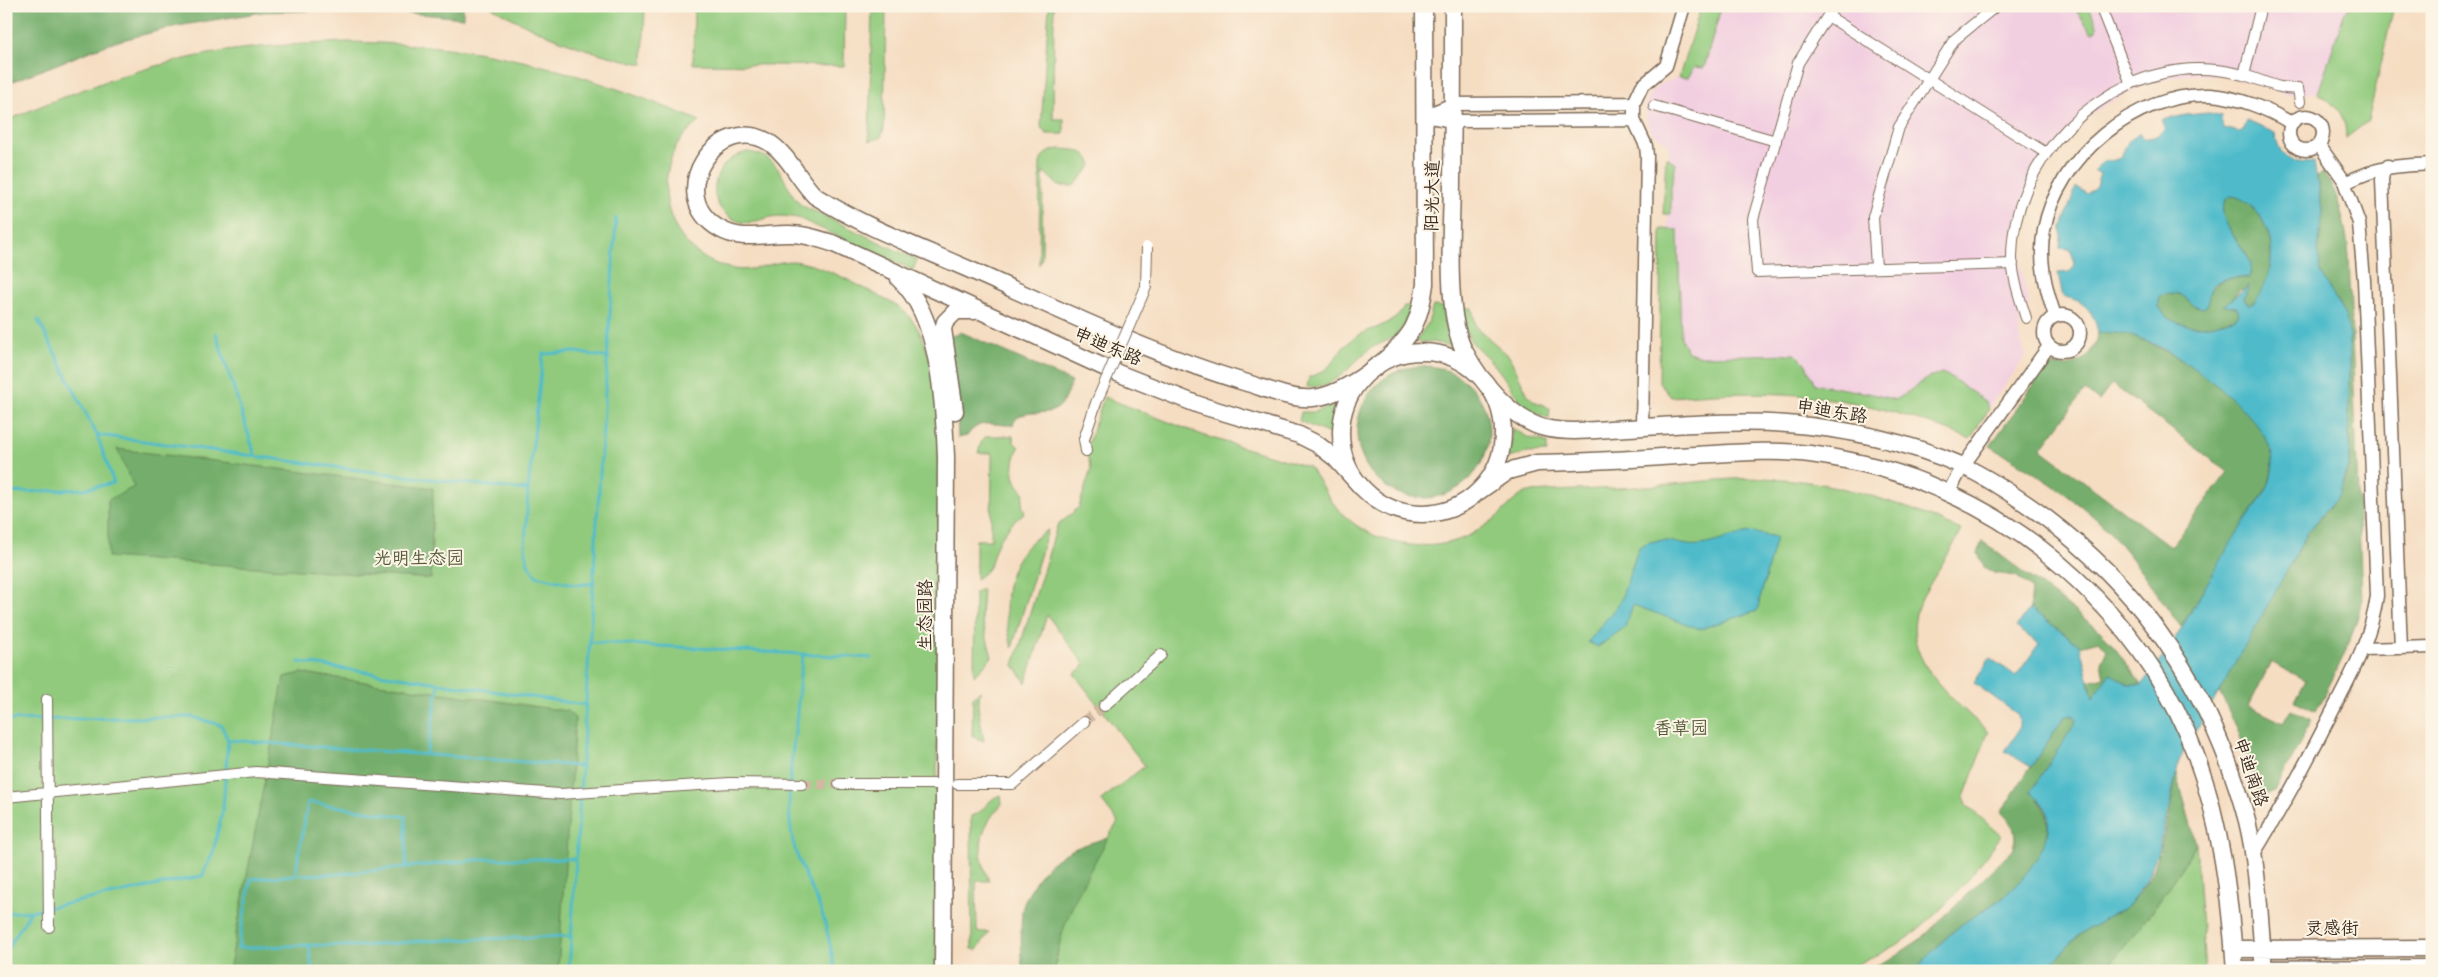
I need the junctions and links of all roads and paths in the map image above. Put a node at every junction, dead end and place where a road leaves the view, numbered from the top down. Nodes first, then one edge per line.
1 (1424, 6) edge
2 (1453, 6) edge
3 (1684, 6) edge
4 (1834, 6) edge
5 (1996, 6) edge
6 (2100, 6) edge
7 (2261, 6) edge
8 (1828, 16) junction
9 (2244, 75) junction
10 (1928, 80) junction
11 (2131, 84) junction
12 (2300, 102) dead end
13 (1634, 103) junction
14 (1453, 104) junction
15 (1654, 106) dead end
16 (1424, 116) junction
17 (1634, 120) junction
18 (1453, 121) junction
19 (2292, 123) junction
20 (1776, 141) junction
21 (2318, 145) junction
22 (2046, 154) junction
23 (2432, 164) edge
24 (2388, 166) junction
25 (2344, 183) junction
26 (1147, 247) dead end
27 (2013, 264) junction
28 (1876, 268) junction
29 (892, 272) junction
30 (982, 313) junction
31 (2055, 316) junction
32 (2026, 318) dead end
33 (2049, 346) junction
34 (1376, 366) junction
35 (1483, 378) junction
36 (1642, 427) junction
37 (1086, 451) dead end
38 (1963, 466) junction
39 (1362, 488) junction
40 (1478, 492) junction
41 (1948, 493) junction
42 (2140, 607) joint
43 (2432, 646) edge
44 (2401, 648) junction
45 (2364, 649) junction
46 (1161, 656) dead end
47 (47, 699) dead end
48 (1104, 706) tunnel mouth
49 (1084, 722) tunnel mouth
50 (802, 784) tunnel mouth
51 (839, 784) tunnel mouth
52 (939, 784) dead end
53 (957, 784) dead end
54 (48, 793) junction
55 (6, 798) edge
56 (2253, 855) junction
57 (49, 927) dead end
58 (2262, 948) junction
59 (2432, 948) edge
60 (2233, 949) junction
61 (2432, 968) edge
62 (2264, 969) edge
63 (2235, 970) edge
64 (943, 971) edge
65 (951, 971) edge

1 - 16 street, 阳光大道
2 - 14 street, 阳光大道
3 - 13 street
4 - 8 street
5 - 10 street
6 - 11 street
7 - 9 street
8 - 10 street
8 - 20 street
9 - 11 street
9 - 12 street
10 - 22 street
10 - 28 street
11 - 22 street
13 - 14 street
13 - 17 street
14 - 16 street
14 - 18 street, 阳光大道
15 - 20 street
16 - 18 street
16 - 34 street, 阳光大道
17 - 18 street
17 - 36 street
18 - 35 street, 阳光大道
19 - 21 street
19 - 21 street
19 - 31 street
20 - 28 street
21 - 25 street
22 - 27 street
23 - 24 street
24 - 25 street
24 - 44 street
25 - 45 street
26 - 37 street, bridge
27 - 28 street
27 - 32 street
29 - 30 street, 申迪东路
29 - 34 street, 申迪东路
29 - 64 street, 生态园路
30 - 39 street, 申迪东路
30 - 65 street, 生态园路
31 - 33 street
31 - 33 street
33 - 38 street
34 - 35 street
34 - 39 street
35 - 36 street, 申迪东路
35 - 40 street
36 - 38 street, 申迪东路
38 - 41 street
38 - 42 street, 申迪东路
39 - 40 street
40 - 41 street
41 - 60 street
42 - 56 street, 申迪南路
43 - 44 street
44 - 45 street
45 - 56 street
46 - 48 street
47 - 54 street
49 - 53 street
50 - 54 street
51 - 52 street
54 - 55 street
54 - 57 street
56 - 58 street, 申迪南路
58 - 59 street, 灵感街
58 - 60 street, 灵感街
58 - 62 street, 申迪南路
60 - 63 street
61 - 62 street
62 - 63 street

